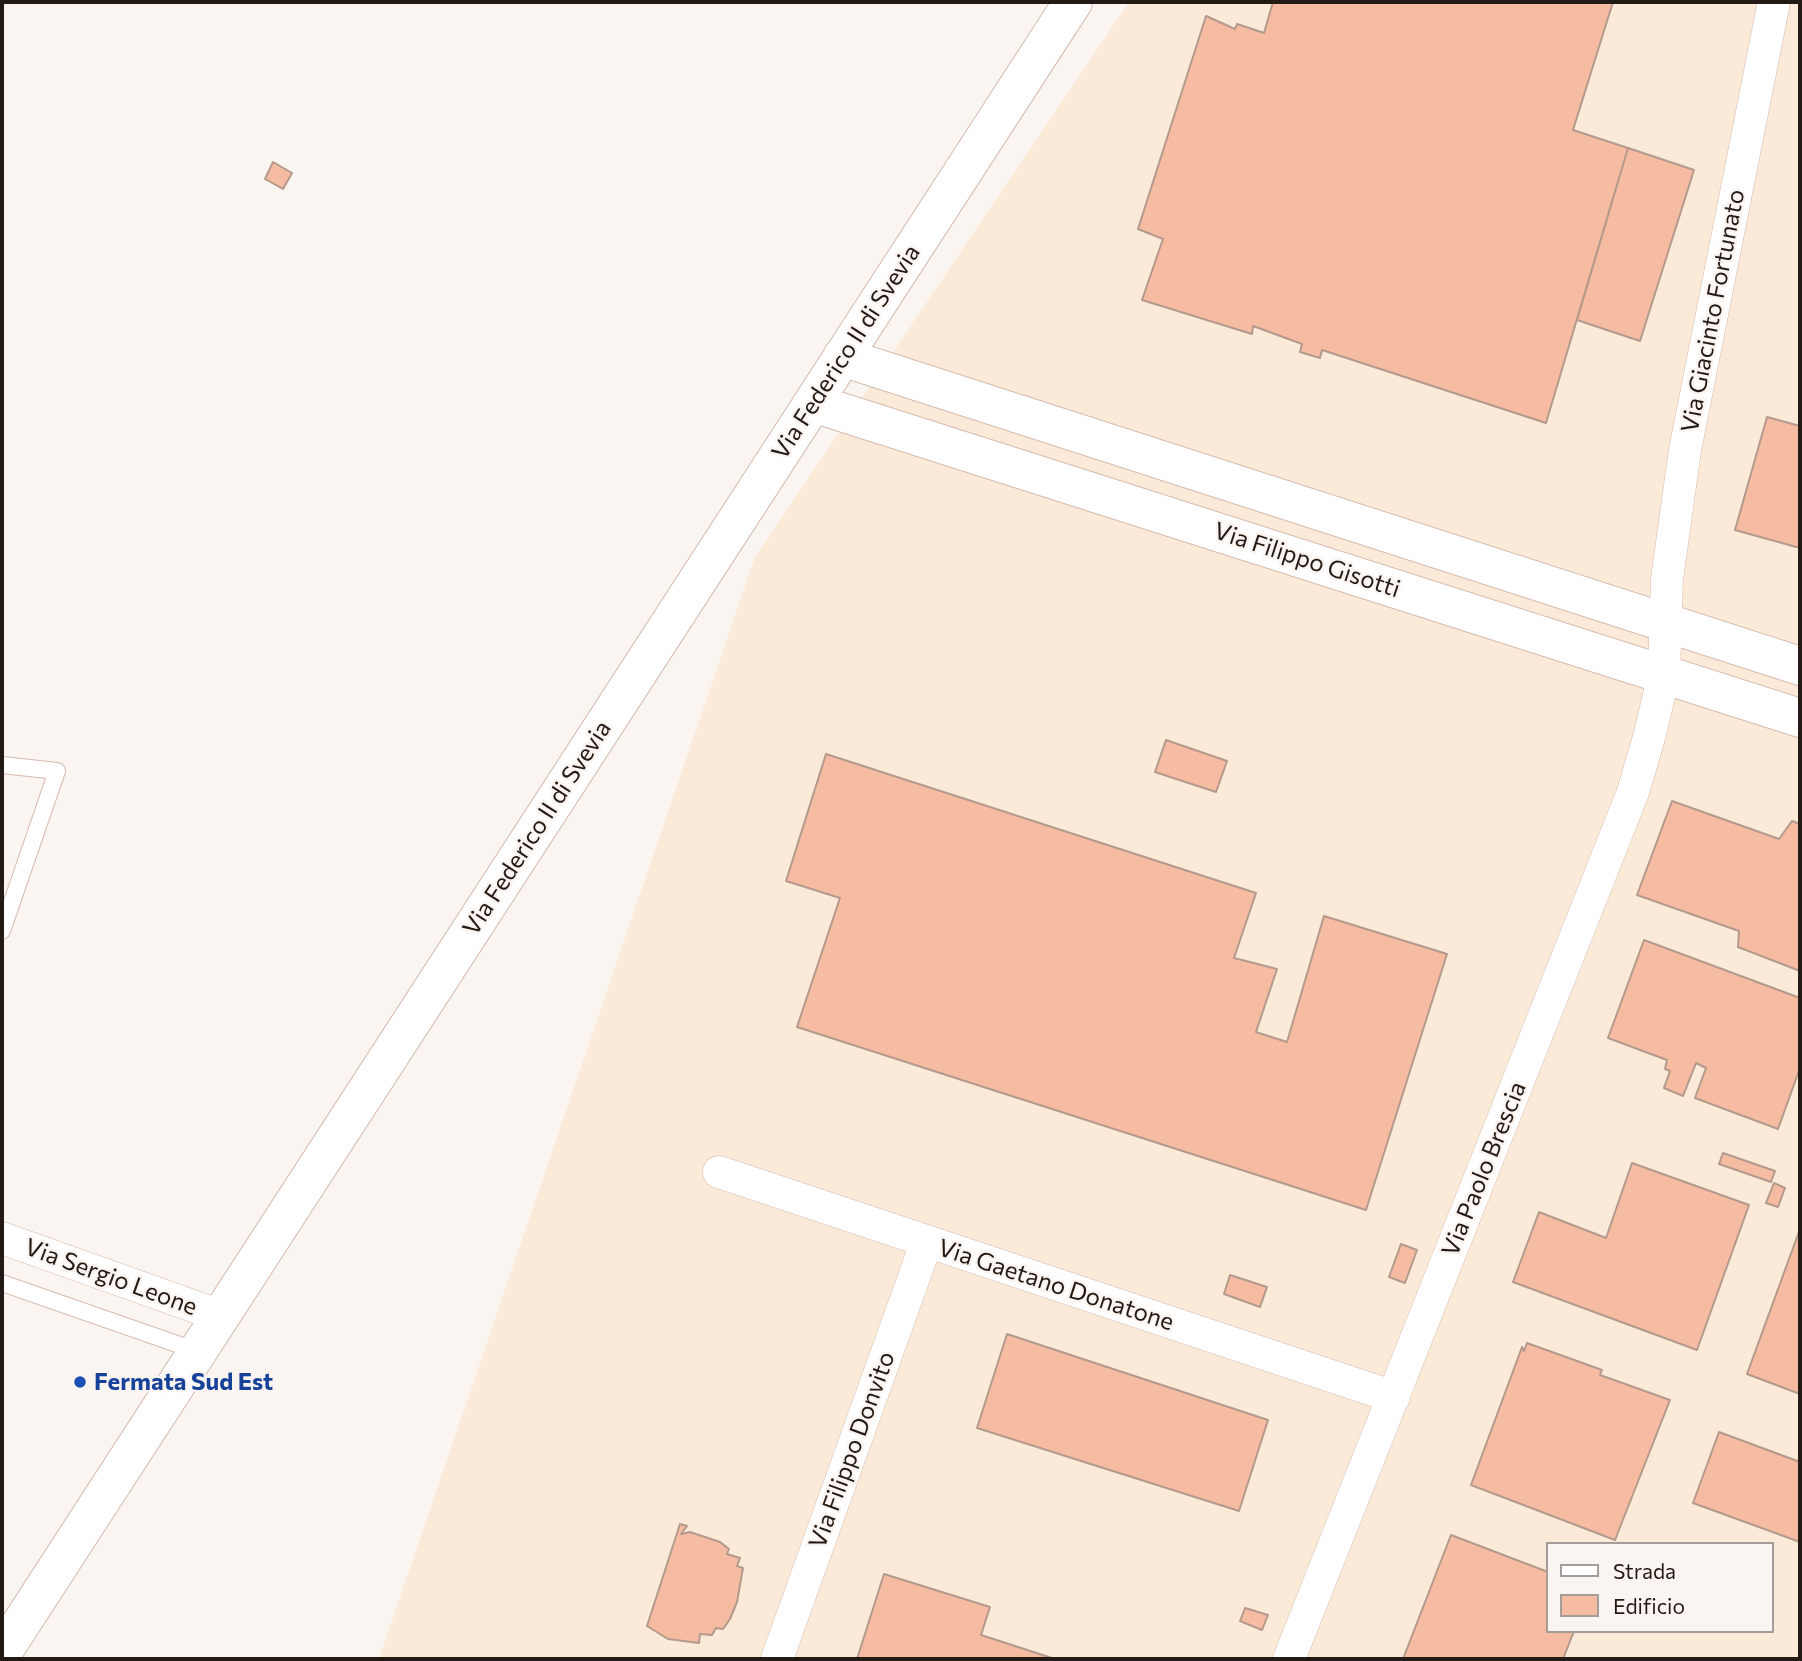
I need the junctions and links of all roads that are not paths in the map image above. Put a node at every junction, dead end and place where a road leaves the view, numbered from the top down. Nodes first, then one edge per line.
1 (1073, 2) edge
2 (1774, 2) edge
3 (842, 357) junction
4 (813, 403) junction
5 (1666, 623) junction
6 (1800, 666) edge
7 (1664, 674) junction
8 (1800, 718) edge
9 (2, 765) edge
10 (2, 931) edge
11 (719, 1172) dead end
12 (2, 1238) edge
13 (927, 1241) junction
14 (2, 1283) edge
15 (221, 1316) junction
16 (198, 1352) junction
17 (1394, 1397) junction
18 (2, 1653) edge
19 (777, 1659) edge
20 (1289, 1659) edge

1 - 3 street, Via Federico II di Svevia
2 - 5 street, Via Giacinto Fortunato
3 - 4 street, Via Federico II di Svevia
3 - 5 street, Via Filippo Gisotti
4 - 7 street, Via Filippo Gisotti
4 - 15 street, Via Federico II di Svevia
5 - 6 street, Via Filippo Gisotti
5 - 7 street, Via Giacinto Fortunato
7 - 8 street, Via Filippo Gisotti
7 - 17 street, Via Paolo Brescia
9 - 10 lane
11 - 13 street, Via Gaetano Donatone
12 - 15 street, Via Sergio Leone
13 - 17 street, Via Gaetano Donatone
13 - 19 street, Via Filippo Donvito
14 - 16 lane
15 - 16 street, Via Federico II di Svevia
16 - 18 street, Via Federico II di Svevia
17 - 20 street, Via Paolo Brescia

